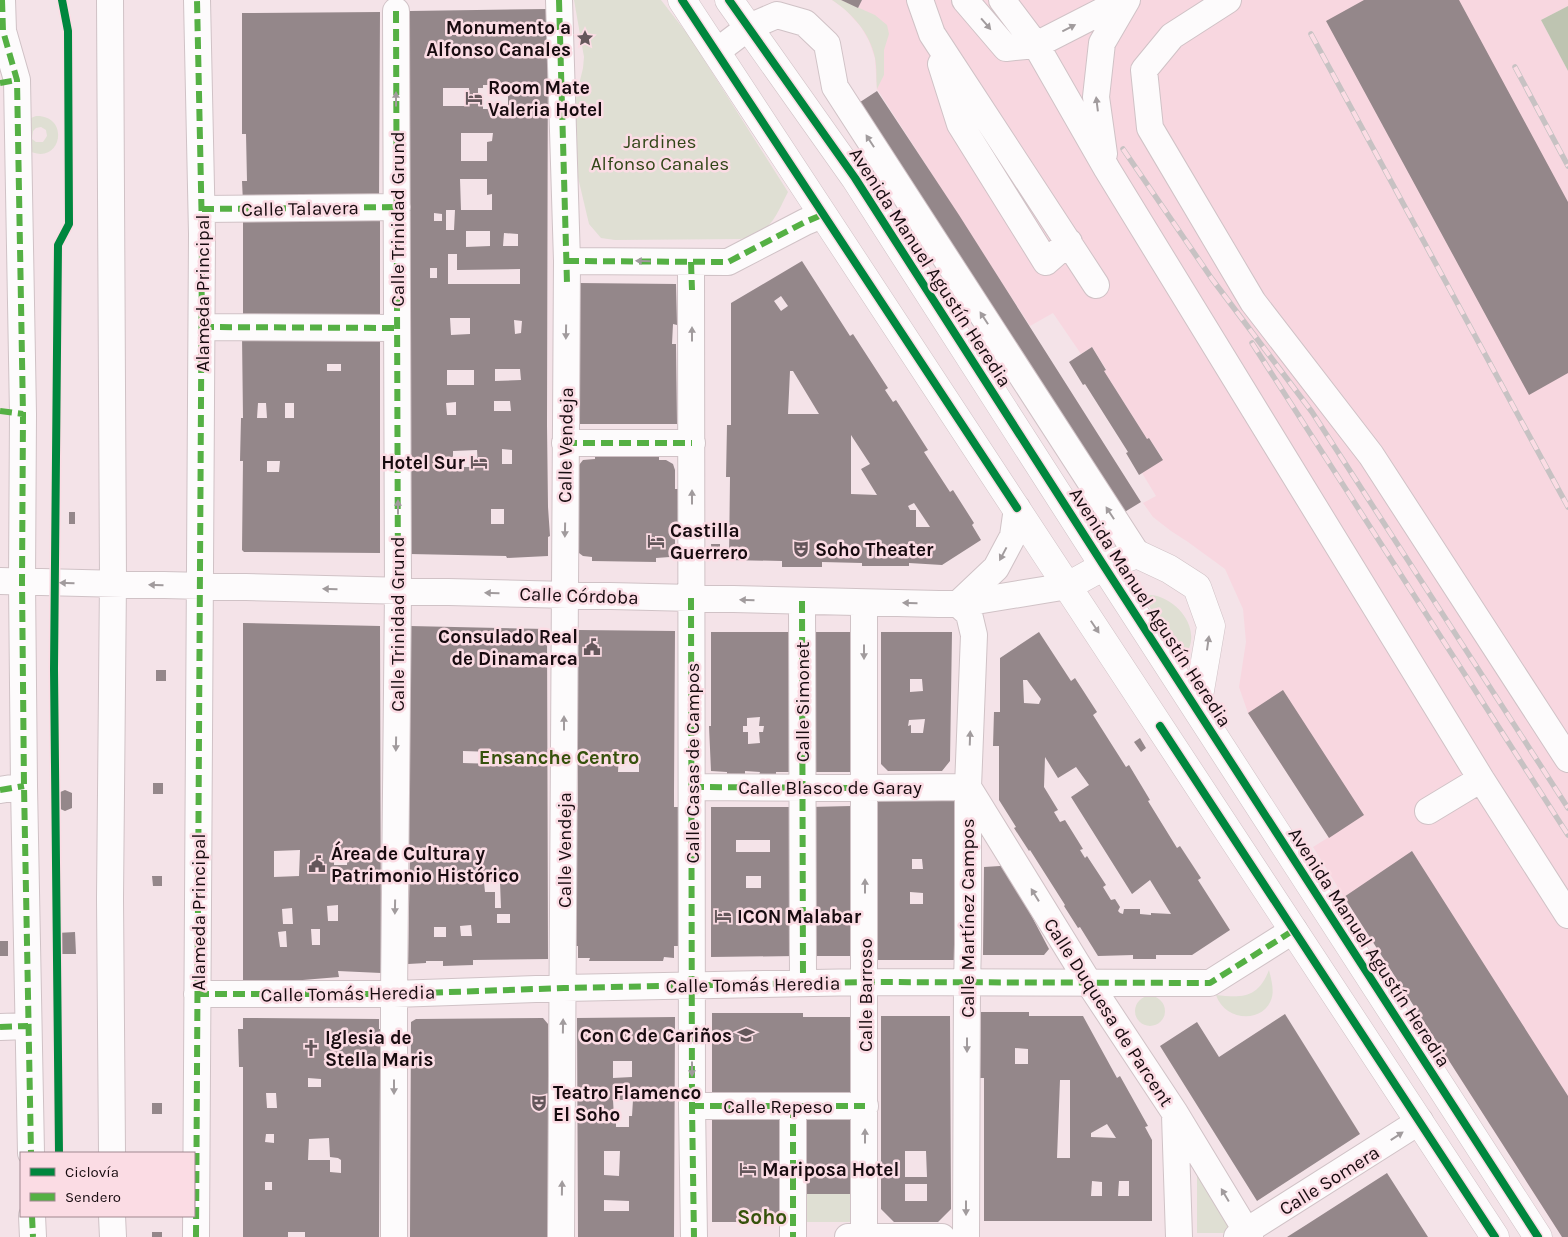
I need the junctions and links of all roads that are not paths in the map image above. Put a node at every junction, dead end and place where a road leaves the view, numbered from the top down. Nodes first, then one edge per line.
1 (2, 0) edge
2 (110, 0) edge
3 (197, 0) edge
4 (559, 0) edge
5 (682, 0) edge
6 (729, 0) edge
7 (920, 0) edge
8 (965, 0) edge
9 (1002, 0) edge
10 (1126, 0) edge
11 (1228, 0) edge
12 (396, 11) dead end
13 (749, 27) junction
14 (1036, 45) junction
15 (716, 52) junction
16 (9, 82) edge
17 (1107, 170) junction
18 (397, 207) junction
19 (202, 209) junction
20 (822, 215) junction
21 (692, 262) junction
22 (567, 272) junction
23 (1096, 285) dead end
24 (202, 327) junction
25 (397, 328) junction
26 (12, 412) edge
27 (566, 443) junction
28 (692, 443) junction
29 (1016, 508) junction
30 (1137, 554) junction
31 (1104, 566) junction
32 (11, 581) edge
33 (113, 584) junction
34 (200, 586) junction
35 (1068, 586) junction
36 (398, 590) junction
37 (564, 595) junction
38 (692, 598) junction
39 (802, 601) junction
40 (864, 603) junction
41 (958, 604) junction
42 (1197, 708) junction
43 (1568, 759) edge
44 (1481, 779) junction
45 (692, 787) junction
46 (968, 787) junction
47 (12, 788) edge
48 (802, 788) junction
49 (864, 788) junction
50 (1428, 811) dead end
51 (1568, 915) edge
52 (1294, 930) junction
53 (865, 982) junction
54 (804, 983) junction
55 (967, 983) junction
56 (1089, 983) junction
57 (692, 985) junction
58 (564, 988) junction
59 (197, 994) junction
60 (394, 994) junction
61 (28, 1026) junction
62 (0, 1027) edge
63 (692, 1106) junction
64 (793, 1106) junction
65 (865, 1106) junction
66 (1175, 1112) junction
67 (1420, 1122) junction
68 (31, 1152) edge
69 (112, 1152) edge
70 (32, 1217) edge
71 (112, 1217) edge
72 (781, 1232) edge
73 (1245, 1235) edge
74 (33, 1237) edge
75 (113, 1237) edge
76 (196, 1237) edge
77 (394, 1237) edge
78 (561, 1237) edge
79 (694, 1237) edge
80 (847, 1237) edge
81 (864, 1237) edge
82 (942, 1237) edge
83 (966, 1237) edge
84 (1179, 1237) edge
85 (1495, 1237) edge
86 (1538, 1237) edge

1 - 16 street
2 - 33 street
3 - 19 street, Alameda Principal
4 - 22 street, Calle Vendeja
5 - 15 main road
6 - 13 main road, Avenida Manuel Agustín Heredia
7 - 23 street
8 -> 14 street
9 - 14 street
14 -> 10 street
17 -> 10 street
11 - 43 street
18 -> 12 street, Calle Trinidad Grund
13 - 15 street
30 -> 13 street
13 - 31 main road, Avenida Manuel Agustín Heredia
14 - 17 street
15 - 20 main road
16 - 26 street
17 - 44 street
18 - 19 street, Calle Talavera
18 - 25 street, Calle Trinidad Grund
19 - 24 street, Alameda Principal
20 - 21 street
20 - 29 main road
21 -> 22 street
28 -> 21 street, Calle Casas de Campos
22 -> 27 street, Calle Vendeja
24 - 25 street
24 - 34 street, Alameda Principal
36 -> 25 street, Calle Trinidad Grund
26 - 32 street
27 - 28 street
27 -> 37 street, Calle Vendeja
38 -> 28 street, Calle Casas de Campos
29 - 35 main road
29 -> 41 street
30 - 31 main road
42 -> 30 main road
31 - 35 main road
31 - 42 main road, Avenida Manuel Agustín Heredia
33 -> 32 street
32 - 47 street
34 -> 33 street
33 - 69 street
36 -> 34 street, Calle Córdoba
34 - 59 street, Alameda Principal
35 - 41 street, Calle Córdoba
35 -> 52 main road
37 -> 36 street, Calle Córdoba
36 -> 60 street, Calle Trinidad Grund
37 - 38 street, Calle Córdoba
58 -> 37 street, Calle Vendeja
39 -> 38 street, Calle Córdoba
38 - 45 street, Calle Casas de Campos
39 - 40 street, Calle Córdoba
39 - 48 street, Calle Simonet
41 -> 40 street, Calle Córdoba
40 -> 49 street, Calle Barroso
46 -> 41 street, Calle Martínez Campos
42 - 86 main road, Avenida Manuel Agustín Heredia
44 - 50 street
44 - 51 street
45 - 48 street, Calle Blasco de Garay
45 - 57 street, Calle Casas de Campos
46 - 49 street, Calle Blasco de Garay
46 - 55 street, Calle Martínez Campos
56 -> 46 street, Calle Duquesa de Parcent
47 - 61 street
48 - 49 street, Calle Blasco de Garay
48 - 54 street, Calle Simonet
53 -> 49 street, Calle Barroso
52 - 56 street, Calle Tomás Heredia
52 - 67 main road
53 - 54 street, Calle Tomás Heredia
53 - 55 street, Calle Tomás Heredia
53 - 65 street, Calle Barroso
54 - 57 street, Calle Tomás Heredia
55 - 56 street, Calle Tomás Heredia
55 -> 83 street, Calle Martínez Campos
56 - 66 street, Calle Duquesa de Parcent
57 - 58 street, Calle Tomás Heredia
57 -> 63 street, Calle Casas de Campos
58 - 60 street, Calle Tomás Heredia
78 -> 58 street, Calle Vendeja
59 - 60 street, Calle Tomás Heredia
59 - 76 street, Alameda Principal
60 -> 77 street, Calle Trinidad Grund
61 - 62 street
61 - 68 street
63 - 64 street, Calle Repeso
63 - 79 street, Calle Casas de Campos
64 - 65 street, Calle Repeso
64 - 72 street
81 -> 65 street, Calle Barroso
73 -> 66 street, Calle Duquesa de Parcent
66 - 84 street
73 -> 67 street, Calle Somera
67 - 85 main road
70 - 74 street
71 - 75 street
80 - 81 street
81 - 82 street

